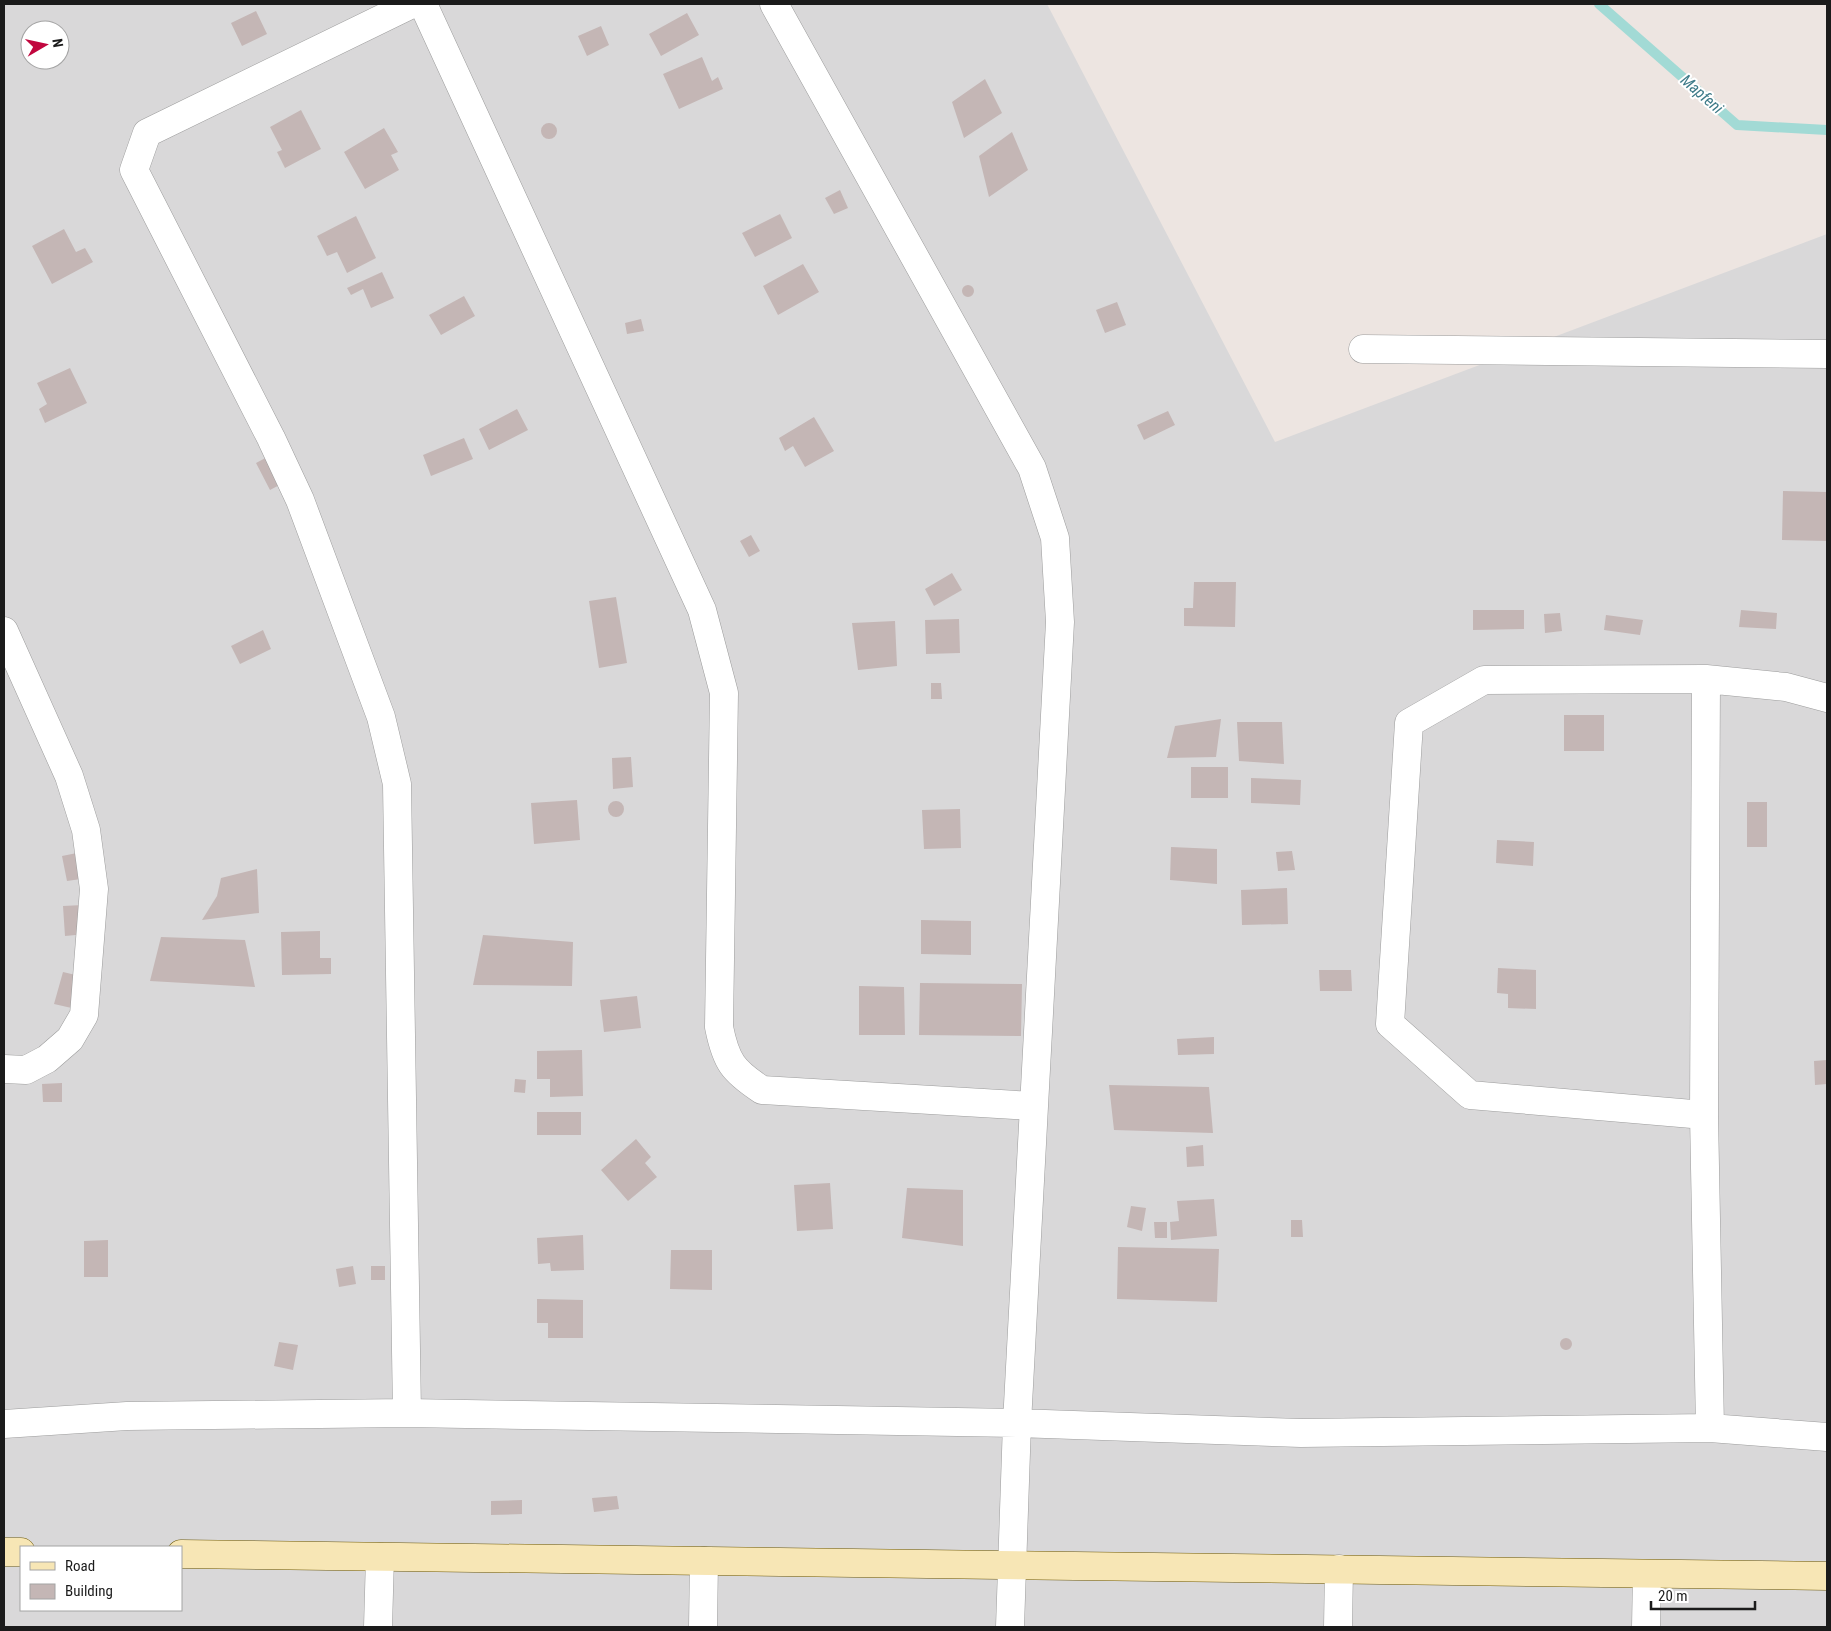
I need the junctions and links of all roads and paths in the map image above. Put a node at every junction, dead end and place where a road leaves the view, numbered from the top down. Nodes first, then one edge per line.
1 (412, 4) edge
2 (423, 4) edge
3 (774, 4) edge
4 (1363, 349) dead end
5 (1827, 354) edge
6 (4, 631) edge
7 (1706, 679) junction
8 (1827, 698) edge
9 (4, 1068) edge
10 (1033, 1106) junction
11 (1704, 1115) junction
12 (407, 1413) junction
13 (4, 1424) edge
14 (1016, 1424) junction
15 (1710, 1428) junction
16 (1827, 1437) edge
17 (4, 1552) edge
18 (20, 1552) edge
19 (182, 1554) edge
20 (380, 1556) junction
21 (704, 1561) junction
22 (1010, 1565) junction
23 (1339, 1569) junction
24 (1647, 1574) junction
25 (1827, 1576) edge
26 (378, 1627) edge
27 (703, 1627) edge
28 (1010, 1627) edge
29 (1338, 1627) edge
30 (1646, 1627) edge

1 - 12 street
2 - 10 street
3 - 10 street
4 - 5 street
6 - 9 street
7 - 8 street
7 - 11 street
7 - 11 street
10 - 14 street
11 - 15 street
12 - 13 street
12 - 14 street
14 - 15 street
14 - 22 street
15 - 16 street
17 - 18 street
19 - 20 street
20 - 21 street
20 - 26 street
21 - 22 street
21 - 27 street
22 - 23 street
22 - 28 street
23 - 24 street
23 - 29 street
24 - 25 street
24 - 30 street

